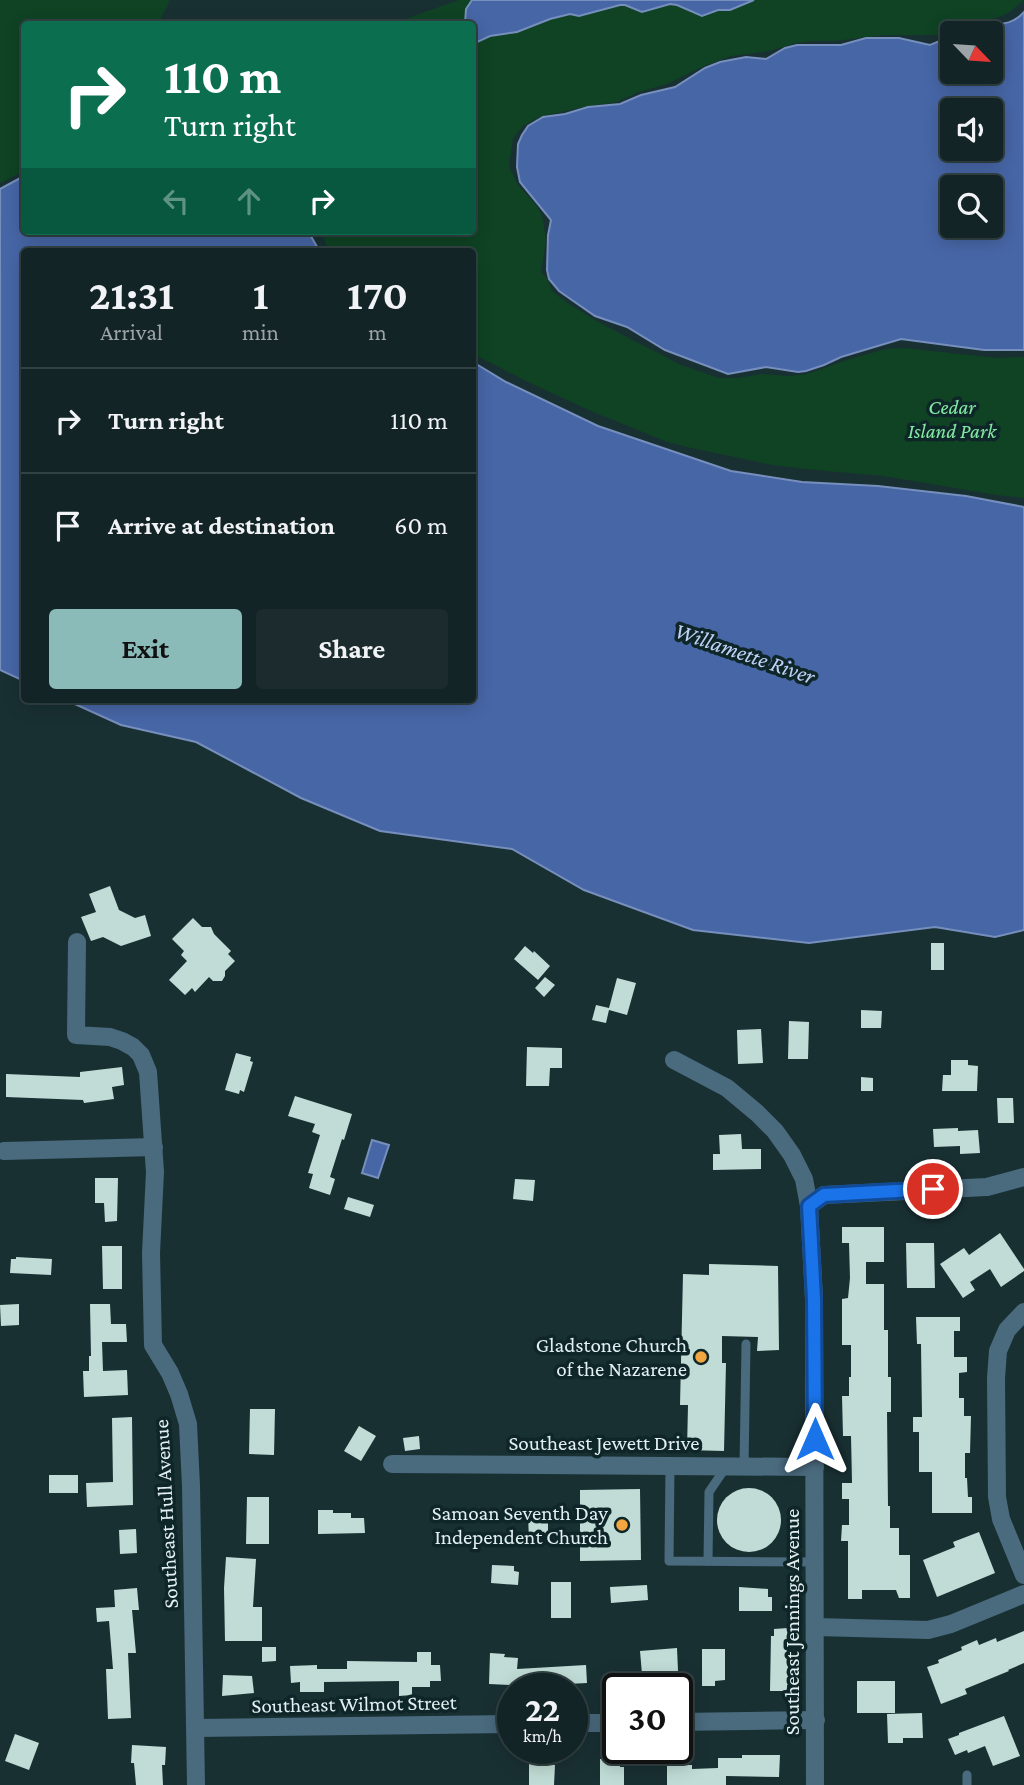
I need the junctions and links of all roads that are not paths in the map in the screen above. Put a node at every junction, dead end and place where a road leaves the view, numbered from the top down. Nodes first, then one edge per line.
1 (77, 942) dead end
2 (674, 1060) dead end
3 (155, 1147) junction
4 (4, 1151) dead end
5 (1024, 1177) edge
6 (809, 1206) junction
7 (1024, 1312) edge
8 (746, 1344) dead end
9 (392, 1464) dead end
10 (670, 1466) junction
11 (735, 1466) junction
12 (815, 1467) junction
13 (708, 1561) junction
14 (815, 1562) junction
15 (1024, 1574) edge
16 (1024, 1594) edge
17 (816, 1627) junction
18 (816, 1720) junction
19 (693, 1722) edge
20 (497, 1724) edge
21 (195, 1728) junction
22 (196, 1785) edge
23 (815, 1785) edge

1 - 3 street, Southeast Hull Avenue
2 - 6 street, Southeast Jennings Avenue
3 - 4 street
3 - 21 street, Southeast Hull Avenue
5 - 6 street
6 - 12 street, Southeast Jennings Avenue
7 - 15 street
8 - 11 lane
9 - 10 street, Southeast Jewett Drive
10 - 11 street, Southeast Jewett Drive
10 - 13 lane
11 - 12 street, Southeast Jewett Drive
11 - 13 lane
12 - 14 street, Southeast Jennings Avenue
13 - 14 lane
14 - 17 street, Southeast Jennings Avenue
16 - 17 street
17 - 18 street, Southeast Jennings Avenue
18 - 19 street
18 - 23 street, Southeast Jennings Avenue
20 - 21 street, Southeast Wilmot Street
21 - 22 street, Southeast Hull Avenue

